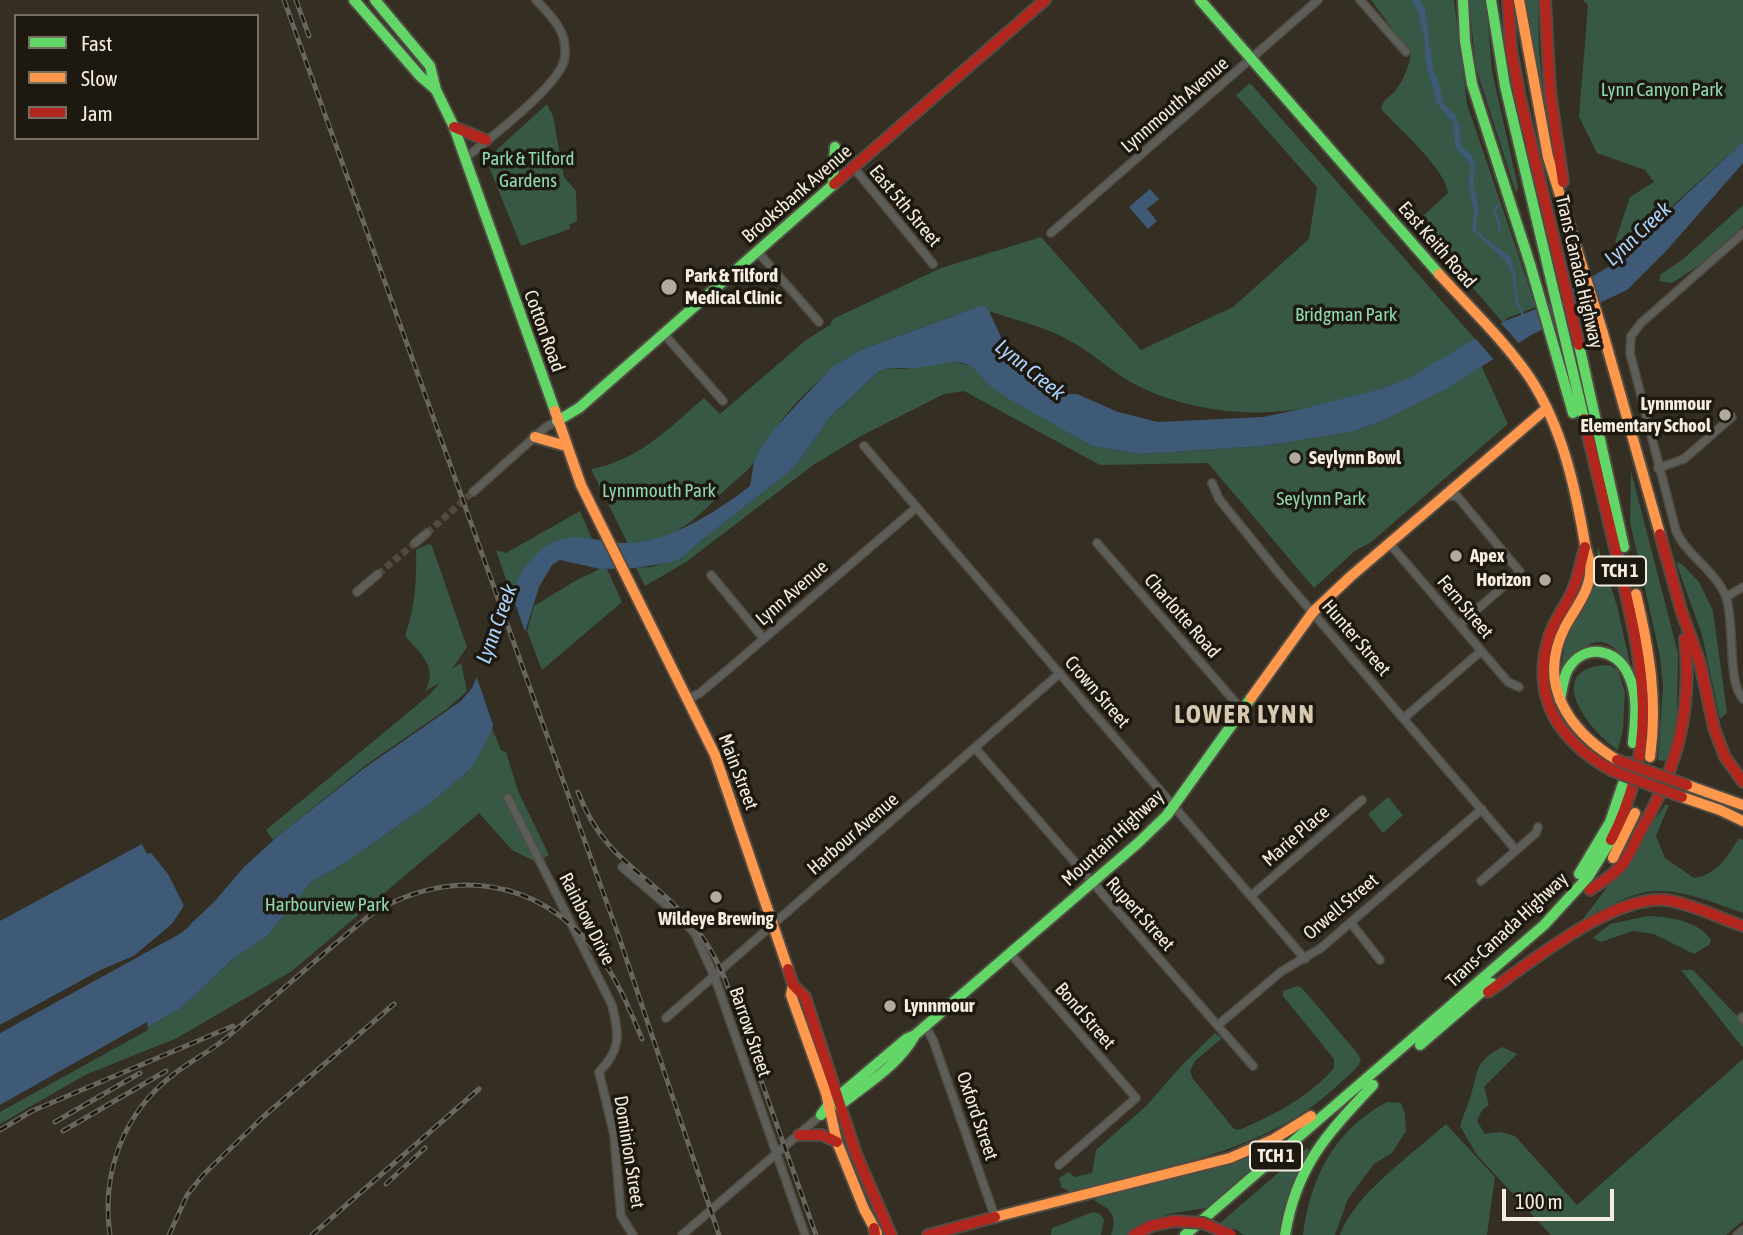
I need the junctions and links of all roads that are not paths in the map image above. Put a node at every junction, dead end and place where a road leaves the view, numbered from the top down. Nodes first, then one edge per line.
1 (354, 0) edge
2 (374, 0) edge
3 (536, 0) edge
4 (1045, 0) edge
5 (1200, 0) edge
6 (1318, 0) edge
7 (1360, 0) edge
8 (1463, 0) edge
9 (1491, 0) edge
10 (1508, 0) edge
11 (1519, 0) edge
12 (1545, 0) edge
13 (1406, 52) dead end
14 (1252, 60) junction
15 (436, 90) junction
16 (454, 127) junction
17 (486, 140) junction
18 (835, 147) dead end
19 (464, 159) junction
20 (854, 168) junction
21 (833, 185) junction
22 (1570, 225) junction
23 (1051, 233) dead end
24 (1743, 233) edge
25 (757, 251) junction
26 (1552, 258) junction
27 (933, 264) dead end
28 (819, 322) dead end
29 (663, 333) junction
30 (1572, 340) junction
31 (723, 401) dead end
32 (1547, 408) junction
33 (1732, 417) dead end
34 (557, 421) junction
35 (535, 437) junction
36 (566, 446) junction
37 (864, 446) dead end
38 (1658, 468) junction
39 (1212, 483) dead end
40 (1459, 483) junction
41 (474, 492) tunnel mouth
42 (1444, 496) junction
43 (1457, 496) junction
44 (917, 507) junction
45 (427, 533) tunnel mouth
46 (1612, 534) junction
47 (415, 543) tunnel mouth
48 (1097, 543) dead end
49 (1389, 543) junction
50 (1585, 547) junction
51 (1625, 551) joint
52 (378, 574) tunnel mouth
53 (710, 575) dead end
54 (628, 581) joint
55 (1743, 587) edge
56 (357, 592) dead end
57 (1726, 597) junction
58 (1681, 610) junction
59 (1313, 612) junction
60 (1459, 625) junction
61 (764, 639) junction
62 (1481, 651) junction
63 (1060, 673) junction
64 (1519, 687) dead end
65 (1743, 699) edge
66 (686, 700) junction
67 (1560, 701) junction
68 (1243, 711) junction
69 (1404, 718) junction
70 (975, 748) junction
71 (1615, 766) junction
72 (1743, 782) edge
73 (508, 798) dead end
74 (1362, 800) dead end
75 (1743, 804) edge
76 (1175, 806) junction
77 (1482, 809) junction
78 (1743, 821) edge
79 (1538, 827) dead end
80 (1516, 850) junction
81 (622, 867) dead end
82 (1481, 881) dead end
83 (1092, 883) junction
84 (1590, 890) junction
85 (1251, 896) junction
86 (1351, 923) junction
87 (773, 925) junction
88 (1743, 926) edge
89 (1010, 953) junction
90 (1305, 958) junction
91 (1380, 960) dead end
92 (715, 978) junction
93 (793, 985) junction
94 (1458, 1007) junction
95 (666, 1018) dead end
96 (1218, 1025) junction
97 (925, 1026) junction
98 (1253, 1066) dead end
99 (598, 1072) joint
100 (1370, 1082) junction
101 (840, 1100) junction
102 (827, 1111) junction
103 (799, 1135) junction
104 (837, 1142) junction
105 (777, 1155) junction
106 (1059, 1165) dead end
107 (995, 1217) junction
108 (1743, 1230) edge
109 (876, 1233) edge
110 (633, 1235) edge
111 (682, 1235) edge
112 (805, 1235) edge
113 (891, 1235) edge
114 (928, 1235) edge
115 (1134, 1235) edge
116 (1185, 1235) edge
117 (1199, 1235) edge
118 (1231, 1235) edge
119 (1285, 1235) edge
120 (1737, 1235) edge

1 - 15 main road, Cotton Road
2 - 15 main road, Cotton Road
3 - 17 street
4 - 20 main road, Brooksbank Avenue
5 - 14 main road, East Keith Road
6 - 14 street, Lynnmouth Avenue
7 - 13 street
8 - 46 main road
9 - 26 main road, TCH 1
10 - 26 main road, Trans Canada Highway / TCH 1
11 - 22 main road
12 - 22 main road
14 - 23 street, Lynnmouth Avenue
14 - 32 main road, East Keith Road
15 - 16 main road, Cotton Road
16 - 17 main road
16 - 19 main road, Cotton Road
17 - 19 street
18 - 21 main road
19 - 34 main road, Cotton Road
20 - 21 main road, Brooksbank Avenue
20 - 27 street, East 5th Street
21 - 25 main road, Brooksbank Avenue
22 - 58 main road
24 - 38 street
25 - 28 street
25 - 29 main road, Brooksbank Avenue
26 - 30 main road, Trans Canada Highway / TCH 1
29 - 31 street
29 - 34 main road, Brooksbank Avenue
30 - 46 main road, Trans-Canada Highway / TCH 1
30 - 51 main road, Trans Canada Highway / TCH 1
32 - 40 main road, Mountain Highway
32 - 50 main road, East Keith Road
33 - 38 street
34 - 35 street, Brooksbank Avenue
34 - 36 main road, Cotton Road
35 - 36 main road
35 - 41 street, Brooksbank Avenue
36 - 54 main road, Cotton Road
37 - 44 street, Crown Street
38 - 57 street
39 - 59 street, Hunter Street
40 - 42 main road, Mountain Highway
40 - 43 street
42 - 43 street
42 - 49 main road, Mountain Highway
43 - 60 street
44 - 61 street, Lynn Avenue
44 - 63 street, Crown Street
45 - 47 street
46 - 94 main road, Trans-Canada Highway / TCH 1
48 - 68 street, Charlotte Road
49 - 59 main road, Mountain Highway
49 - 60 street, Fern Street
50 - 67 main road, East Keith Road
50 - 71 main road
51 - 84 main road, Trans-Canada Highway / TCH 1
52 - 56 street
53 - 61 street
54 - 66 main road, Main Street
55 - 57 street
57 - 65 street
58 - 72 main road
58 - 84 main road
59 - 68 main road, Mountain Highway
59 - 69 street, Hunter Street
60 - 62 street, Fern Street
61 - 66 street, Lynn Avenue
62 - 64 street, Fern Street
62 - 69 street
63 - 70 street, Harbour Avenue
63 - 76 street, Crown Street
66 - 87 main road, Main Street
67 - 71 main road
67 - 94 main road
68 - 76 main road, Mountain Highway
69 - 77 street, Hunter Street
70 - 83 street, Rupert Street
70 - 87 street, Harbour Avenue
71 - 75 main road, bridge
71 - 78 main road, bridge
73 - 99 street, Rainbow Drive
74 - 85 street, Marie Place
76 - 83 main road, Mountain Highway
76 - 85 street, Crown Street
77 - 80 street, Hunter Street
77 - 86 street, Orwell Street
79 - 80 street
80 - 82 street
81 - 92 street, Barrow Street
83 - 89 main road, Mountain Highway
83 - 96 street, Rupert Street
84 - 94 main road, Trans-Canada Highway / TCH 1
85 - 90 street, Crown Street
86 - 90 street, Orwell Street
86 - 91 street
87 - 92 street, Harbour Avenue
87 - 93 main road, Main Street
88 - 94 main road
89 - 97 main road, Mountain Highway
89 - 106 street, Bond Street
90 - 96 street, Orwell Street
92 - 95 street, Harbour Avenue
92 - 105 street, Barrow Street
93 - 101 main road, Main Street
93 - 102 main road, Main Street
94 - 100 main road, Trans-Canada Highway / TCH 1
96 - 98 street, Rupert Street
97 - 101 main road, Mountain Highway
97 - 107 street, Oxford Street
99 - 110 street, Dominion Street
100 - 107 main road
100 - 116 main road, Trans-Canada Highway / TCH 1
100 - 117 main road, Trans-Canada Highway / TCH 1
100 - 119 main road
101 - 102 main road, Mountain Highway
101 - 113 main road, Main Street
102 - 103 street, Mountain Highway
102 - 104 main road, Main Street
103 - 104 main road
103 - 105 street, Mountain Highway
104 - 109 main road, Main Street
105 - 111 street, Mountain Highway
105 - 112 street, Barrow Street
107 - 114 main road
108 - 120 street
115 - 118 main road, bridge

